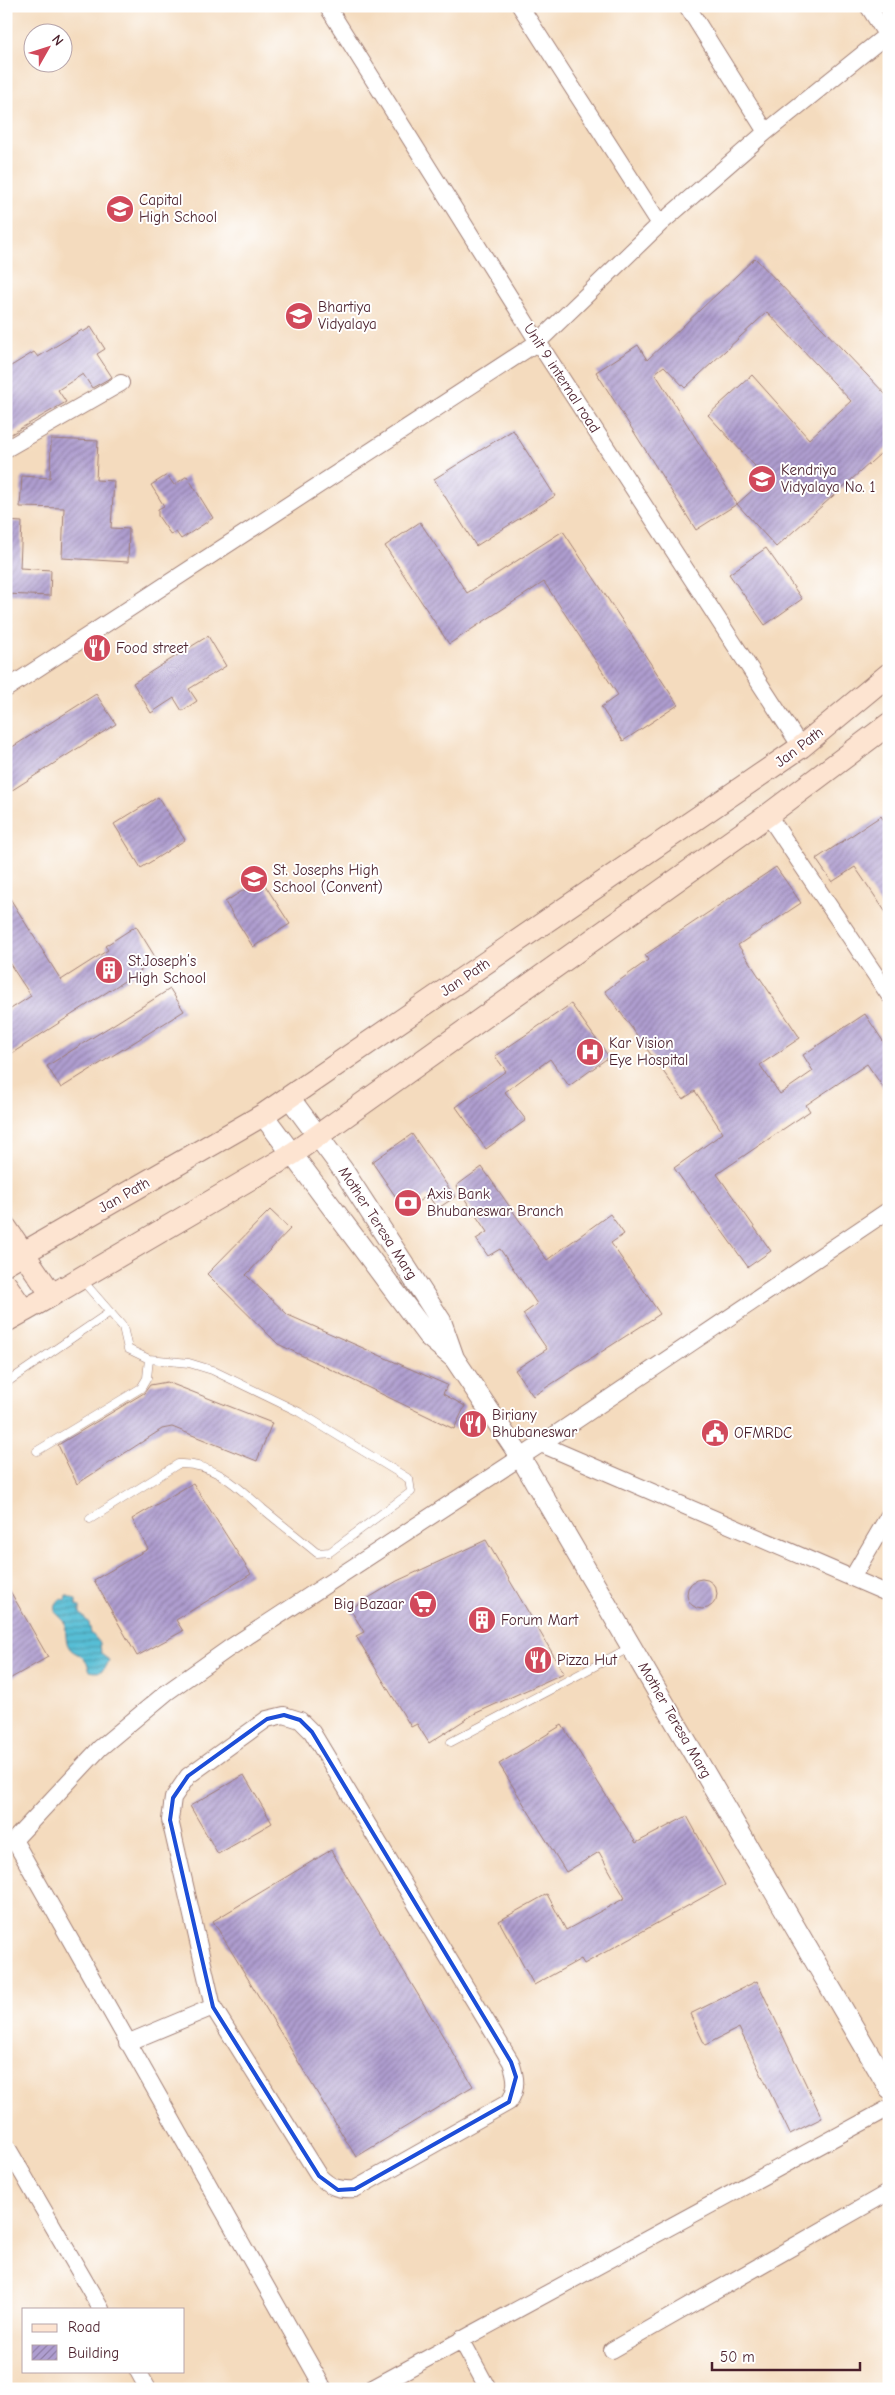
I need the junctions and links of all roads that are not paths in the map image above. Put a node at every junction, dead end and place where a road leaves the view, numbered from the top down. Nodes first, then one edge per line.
1 (327, 6) edge
2 (520, 6) edge
3 (686, 6) edge
4 (868, 6) edge
5 (888, 36) edge
6 (766, 132) junction
7 (660, 224) junction
8 (538, 342) junction
9 (121, 383) dead end
10 (6, 449) edge
11 (889, 674) edge
12 (6, 689) edge
13 (889, 724) edge
14 (801, 747) junction
15 (768, 815) junction
16 (889, 995) edge
17 (288, 1096) junction
18 (263, 1115) junction
19 (318, 1134) junction
20 (292, 1154) junction
21 (889, 1210) edge
22 (6, 1228) edge
23 (15, 1258) edge
24 (80, 1278) junction
25 (6, 1285) edge
26 (52, 1296) junction
27 (110, 1312) junction
28 (15, 1316) edge
29 (454, 1358) junction
30 (149, 1359) junction
31 (6, 1383) edge
32 (541, 1444) junction
33 (37, 1451) dead end
34 (521, 1458) junction
35 (889, 1515) edge
36 (90, 1519) dead end
37 (852, 1578) junction
38 (889, 1594) edge
39 (632, 1646) junction
40 (451, 1742) dead end
41 (10, 1842) edge
42 (213, 2007) junction
43 (127, 2043) junction
44 (889, 2088) edge
45 (889, 2108) edge
46 (6, 2145) edge
47 (889, 2192) edge
48 (100, 2308) edge
49 (462, 2339) junction
50 (612, 2350) dead end
51 (139, 2372) edge
52 (148, 2389) edge
53 (324, 2389) edge
54 (371, 2389) edge
55 (488, 2389) edge

1 - 8 street, Unit 9 internal road
2 - 7 street
3 - 6 street
4 - 5 street
5 - 6 street
6 - 7 street
7 - 8 street
8 - 12 street
8 - 14 street, Unit 9 internal road
9 - 10 street
11 - 14 main road, Jan Path
13 - 15 main road
14 - 17 main road, Jan Path
15 - 16 street
15 - 19 main road
17 - 18 main road, Jan Path
17 - 19 street, Mother Teresa Marg
18 - 20 street, Mother Teresa Marg
18 - 23 main road, Jan Path
19 - 20 main road
19 - 29 street, Mother Teresa Marg
20 - 24 main road
20 - 29 street, Mother Teresa Marg
21 - 32 street
22 - 23 main road
23 - 26 main road
24 - 26 main road
24 - 27 lane
25 - 28 main road
26 - 28 main road
27 - 30 lane
27 - 31 lane
29 - 34 street, Mother Teresa Marg
30 - 33 lane
30 - 36 lane
32 - 34 street
32 - 37 street
34 - 39 street, Mother Teresa Marg
34 - 41 street
35 - 37 street
37 - 38 street
39 - 40 lane
39 - 44 street, Mother Teresa Marg
41 - 43 street
42 - 42 street
42 - 43 street
43 - 53 street
45 - 49 street
46 - 48 street
47 - 50 street
49 - 54 street
49 - 55 street
51 - 52 street

